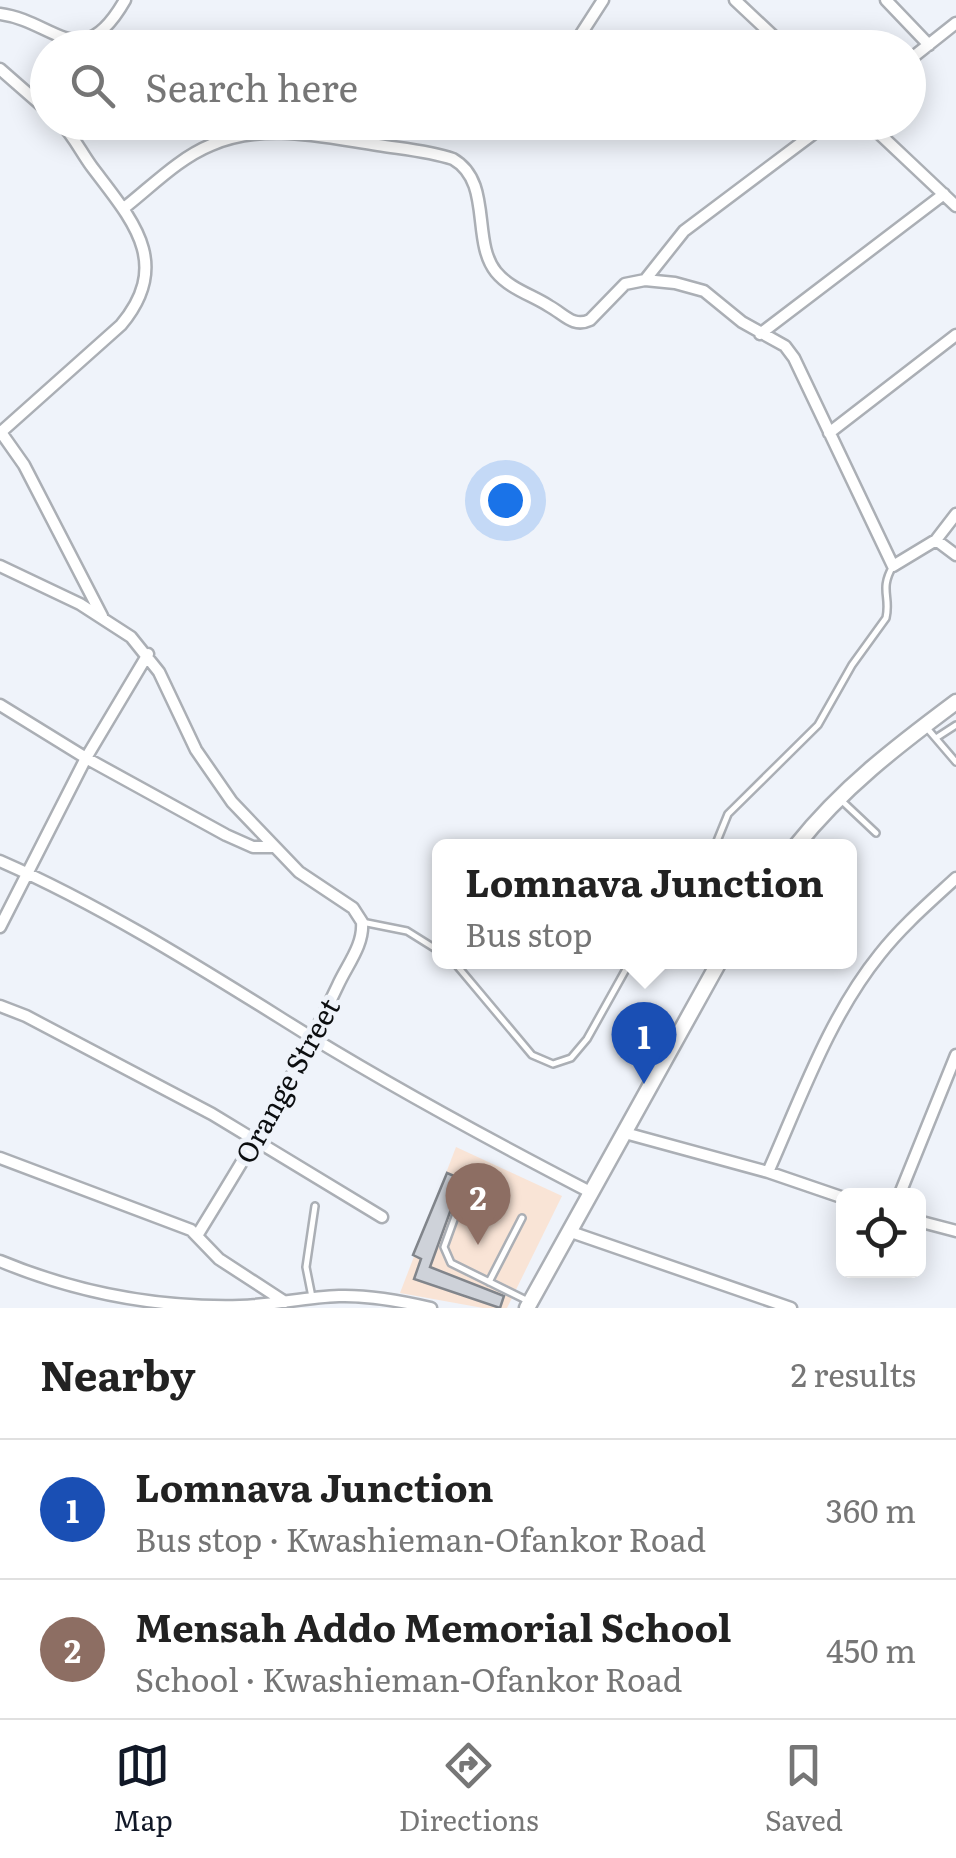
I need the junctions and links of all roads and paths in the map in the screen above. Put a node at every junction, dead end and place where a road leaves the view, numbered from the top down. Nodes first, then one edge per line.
1 (125, 0) edge
2 (604, 0) edge
3 (735, 0) edge
4 (886, 0) edge
5 (0, 14) edge
6 (956, 23) edge
7 (42, 30) edge
8 (102, 30) edge
9 (584, 30) edge
10 (767, 30) edge
11 (915, 30) edge
12 (926, 41) edge
13 (929, 44) junction
14 (926, 46) edge
15 (0, 69) edge
16 (30, 95) edge
17 (73, 140) edge
18 (227, 140) edge
19 (346, 140) edge
20 (805, 140) edge
21 (887, 140) edge
22 (951, 198) edge
23 (124, 208) junction
24 (645, 280) junction
25 (760, 334) junction
26 (956, 336) edge
27 (0, 432) edge
28 (830, 433) junction
29 (956, 514) edge
30 (936, 540) junction
31 (956, 555) edge
32 (0, 566) edge
33 (893, 566) junction
34 (102, 617) junction
35 (148, 654) junction
36 (0, 705) edge
37 (954, 714) edge
38 (924, 724) junction
39 (936, 738) junction
40 (86, 758) junction
41 (956, 762) edge
42 (839, 798) junction
43 (876, 833) dead end
44 (718, 839) edge
45 (802, 839) edge
46 (273, 846) junction
47 (0, 861) edge
48 (28, 873) junction
49 (956, 878) edge
50 (362, 922) junction
51 (0, 927) edge
52 (432, 946) edge
53 (460, 969) edge
54 (626, 969) edge
55 (715, 969) edge
56 (0, 1006) edge
57 (314, 1037) junction
58 (956, 1055) edge
59 (625, 1133) junction
60 (255, 1142) junction
61 (0, 1158) edge
62 (768, 1172) junction
63 (902, 1188) edge
64 (464, 1192) dead end
65 (592, 1193) junction
66 (836, 1195) edge
67 (315, 1206) dead end
68 (382, 1217) dead end
69 (522, 1218) dead end
70 (926, 1223) edge
71 (570, 1232) junction
72 (956, 1232) edge
73 (198, 1234) junction
74 (0, 1261) edge
75 (489, 1282) junction
76 (313, 1298) junction
77 (286, 1302) junction
78 (528, 1305) edge
79 (258, 1307) edge
80 (431, 1308) edge
81 (791, 1308) edge

1 - 8 street
2 - 9 street
3 - 10 street
4 - 11 street
5 - 7 street
6 - 13 street
12 - 13 street
13 - 14 street
15 - 16 street
17 - 23 street
18 - 23 street
19 - 24 street
20 - 24 street
21 - 22 street
22 - 25 street
23 - 27 street
24 - 25 street
25 - 28 street
26 - 28 street
27 - 34 street
28 - 33 street
29 - 30 street
30 - 31 street
30 - 33 street
32 - 34 street
33 - 44 lane
34 - 35 street
35 - 40 street
35 - 46 street
36 - 40 street
37 - 38 main road
37 - 39 lane
38 - 39 lane
38 - 42 main road
39 - 41 lane
40 - 46 street
40 - 48 street
42 - 43 lane
42 - 45 main road
46 - 50 street
47 - 48 street
48 - 51 street
48 - 57 street
49 - 62 street
50 - 52 lane
50 - 57 street, Orange Street
53 - 54 lane
55 - 59 main road
56 - 60 street
57 - 60 street, Orange Street
57 - 65 street
58 - 63 street
59 - 62 street
59 - 65 main road
60 - 68 street
60 - 73 street, Orange Street
61 - 73 street
62 - 66 street
64 - 75 lane
65 - 71 main road
67 - 76 lane
69 - 75 lane
70 - 72 street
71 - 78 main road
71 - 81 street
73 - 77 street
74 - 79 street
75 - 78 lane
76 - 77 street
76 - 80 street
77 - 79 street

